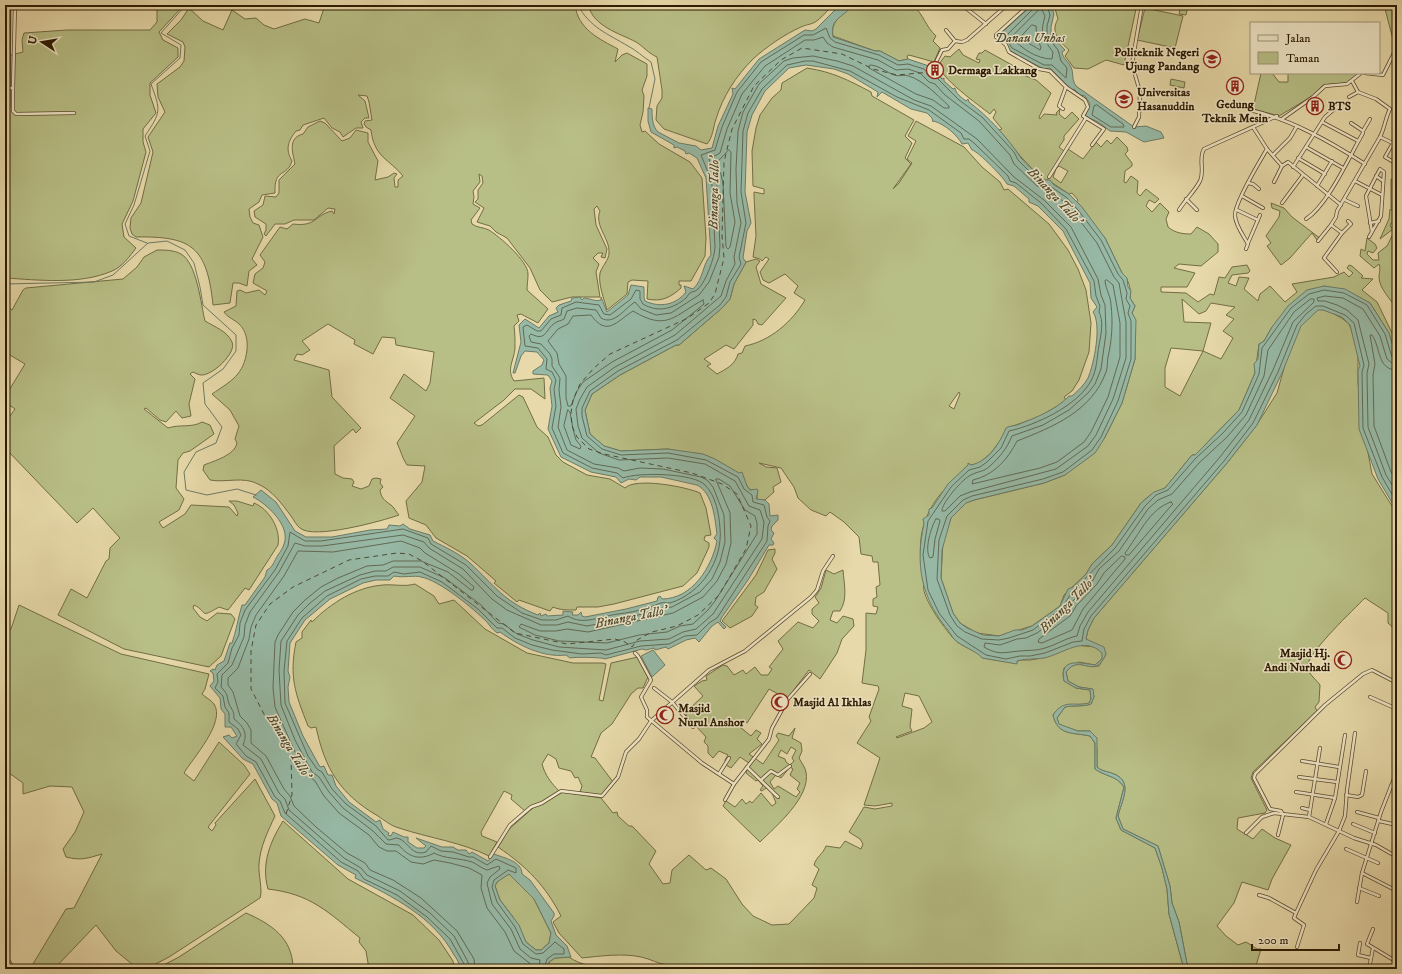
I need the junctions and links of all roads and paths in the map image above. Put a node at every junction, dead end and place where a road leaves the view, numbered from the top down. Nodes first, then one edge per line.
1 (9, 5) edge
2 (15, 5) edge
3 (962, 5) edge
4 (1008, 5) edge
5 (1029, 5) edge
6 (1134, 5) edge
7 (1142, 6) edge
8 (986, 24) junction
9 (946, 30) dead end
10 (955, 41) junction
11 (1397, 47) edge
12 (935, 64) dead end
13 (1361, 74) edge
14 (1371, 74) edge
15 (1352, 81) junction
16 (1066, 87) junction
17 (9, 88) edge
18 (1358, 92) junction
19 (1349, 97) dead end
20 (1338, 106) dead end
21 (1063, 109) dead end
22 (1250, 110) dead end
23 (74, 113) dead end
24 (1277, 116) junction
25 (1086, 118) junction
26 (1370, 118) dead end
27 (1282, 119) junction
28 (1322, 122) junction
29 (1351, 123) dead end
30 (1253, 126) junction
31 (1296, 126) junction
32 (1134, 127) dead end
33 (1363, 131) junction
34 (1315, 134) junction
35 (1380, 137) junction
36 (1358, 141) junction
37 (1393, 143) junction
38 (1092, 144) dead end
39 (1397, 145) edge
40 (1306, 147) junction
41 (1267, 148) junction
42 (1273, 155) junction
43 (1350, 155) junction
44 (1298, 158) junction
45 (1332, 162) junction
46 (1365, 164) junction
47 (1397, 164) edge
48 (1282, 166) junction
49 (1293, 166) junction
50 (1343, 168) junction
51 (1325, 174) junction
52 (1303, 175) junction
53 (1376, 176) junction
54 (1048, 177) dead end
55 (1383, 181) junction
56 (1274, 182) dead end
57 (1355, 182) junction
58 (1248, 184) junction
59 (1317, 186) junction
60 (1369, 188) junction
61 (1259, 189) dead end
62 (1381, 195) junction
63 (1242, 196) junction
64 (1327, 196) junction
65 (1186, 198) junction
66 (1345, 200) junction
67 (1282, 203) dead end
68 (1341, 205) junction
69 (1358, 206) dead end
70 (1263, 208) dead end
71 (1179, 210) dead end
72 (1197, 210) dead end
73 (1237, 210) junction
74 (1260, 215) dead end
75 (1306, 219) dead end
76 (1258, 220) junction
77 (1348, 221) dead end
78 (1379, 221) junction
79 (1370, 223) junction
80 (1351, 224) junction
81 (1331, 225) junction
82 (1355, 227) dead end
83 (1372, 232) junction
84 (1342, 233) junction
85 (1369, 237) dead end
86 (1318, 241) dead end
87 (1248, 244) junction
88 (1246, 249) dead end
89 (1337, 272) dead end
90 (833, 556) dead end
91 (635, 653) dead end
92 (810, 674) dead end
93 (1397, 683) edge
94 (654, 688) dead end
95 (1370, 697) dead end
96 (672, 702) junction
97 (1397, 709) edge
98 (651, 721) junction
99 (693, 727) dead end
100 (1355, 733) dead end
101 (1345, 734) dead end
102 (1320, 748) dead end
103 (729, 758) dead end
104 (1302, 761) dead end
105 (1318, 763) junction
106 (790, 766) dead end
107 (1340, 766) junction
108 (747, 767) junction
109 (1366, 771) dead end
110 (1397, 771) edge
111 (718, 774) junction
112 (1298, 778) dead end
113 (762, 779) junction
114 (1315, 780) junction
115 (1337, 782) junction
116 (734, 784) junction
117 (1390, 786) junction
118 (1397, 790) edge
119 (1296, 792) dead end
120 (1313, 795) junction
121 (1346, 795) junction
122 (778, 797) dead end
123 (1334, 798) junction
124 (725, 800) dead end
125 (1302, 808) dead end
126 (1310, 810) junction
127 (1357, 812) dead end
128 (1283, 815) junction
129 (1309, 817) junction
130 (1379, 820) junction
131 (1326, 824) junction
132 (1353, 824) dead end
133 (1397, 825) edge
134 (1339, 831) junction
135 (1246, 833) dead end
136 (1375, 833) junction
137 (1278, 835) dead end
138 (1372, 844) junction
139 (1346, 849) dead end
140 (490, 857) dead end
141 (1397, 857) edge
142 (1367, 859) junction
143 (1378, 863) dead end
144 (1362, 873) junction
145 (1359, 888) junction
146 (1397, 892) edge
147 (1259, 895) dead end
148 (1379, 896) dead end
149 (1357, 902) dead end
150 (1296, 913) junction
151 (1373, 929) dead end
152 (1360, 943) dead end
153 (1297, 947) dead end
154 (1373, 948) junction
155 (5, 956) edge
156 (1371, 958) junction
157 (1396, 962) edge
158 (14, 969) edge
159 (1369, 969) edge
160 (1390, 969) edge

1 - 17 street
2 - 17 street
3 - 8 street
4 - 8 street
5 - 16 street
6 - 7 street
7 - 32 street
8 - 10 street
9 - 10 street
10 - 12 street
11 - 14 street
13 - 15 street
15 - 18 street
15 - 27 street
16 - 21 street
16 - 25 street
17 - 23 street
18 - 19 street
18 - 35 street
20 - 28 street
22 - 24 street
24 - 27 street
24 - 30 street
25 - 38 street
25 - 54 street
26 - 33 street
27 - 31 street
28 - 34 street
28 - 36 street
29 - 33 street
30 - 41 street
30 - 65 street
31 - 34 street
31 - 42 street
33 - 36 street
34 - 40 street
34 - 43 street
35 - 37 street
35 - 46 street
36 - 43 street
37 - 39 street
37 - 47 street
40 - 44 street
40 - 45 street
41 - 42 street
41 - 58 street
42 - 48 street
43 - 46 street
43 - 50 street
44 - 49 street
44 - 51 street
45 - 50 street
45 - 51 street
46 - 57 street
48 - 49 street
48 - 56 street
49 - 52 street
50 - 64 street
51 - 59 street
52 - 59 street
52 - 67 street
53 - 55 street
53 - 55 street
53 - 60 street
55 - 62 street
57 - 60 street
57 - 66 street
58 - 61 street
58 - 63 street
59 - 64 street
60 - 62 street
60 - 79 street
62 - 78 street
63 - 70 street
63 - 73 street
64 - 68 street
64 - 75 street
65 - 71 street
65 - 72 street
66 - 68 street
66 - 69 street
68 - 81 street
73 - 76 street
73 - 87 street
74 - 76 street
76 - 87 street
77 - 80 street
78 - 79 street
78 - 83 street
79 - 83 street
80 - 82 street
80 - 84 street
81 - 84 street
81 - 86 street
83 - 85 street
84 - 89 street
87 - 88 street
90 - 96 street
91 - 98 street
92 - 108 street
93 - 128 street
94 - 96 street
95 - 97 street
96 - 98 street
96 - 99 street
98 - 111 street
98 - 140 street
100 - 121 street
101 - 107 street
102 - 105 street
103 - 111 street
104 - 105 street
105 - 107 street
105 - 114 street
106 - 113 street
107 - 115 street
108 - 113 street
108 - 116 street
109 - 121 street
110 - 117 street
111 - 116 street
112 - 114 street
113 - 122 street
114 - 115 street
114 - 120 street
115 - 123 street
116 - 124 street
117 - 118 street
117 - 130 street
119 - 120 street
120 - 123 street
120 - 126 street
121 - 134 street
123 - 131 street
125 - 126 street
126 - 129 street
127 - 130 street
128 - 129 street
128 - 135 street
128 - 137 street
129 - 131 street
130 - 133 street
130 - 136 street
131 - 134 street
132 - 136 street
134 - 138 street
134 - 150 street
136 - 138 street
138 - 141 street
138 - 142 street
139 - 142 street
142 - 143 street
142 - 144 street
144 - 145 street
144 - 146 street
145 - 148 street
145 - 149 street
147 - 150 street
150 - 153 street
151 - 154 street
152 - 156 street
154 - 156 street
154 - 157 street
155 - 158 street
156 - 159 street
157 - 160 street

